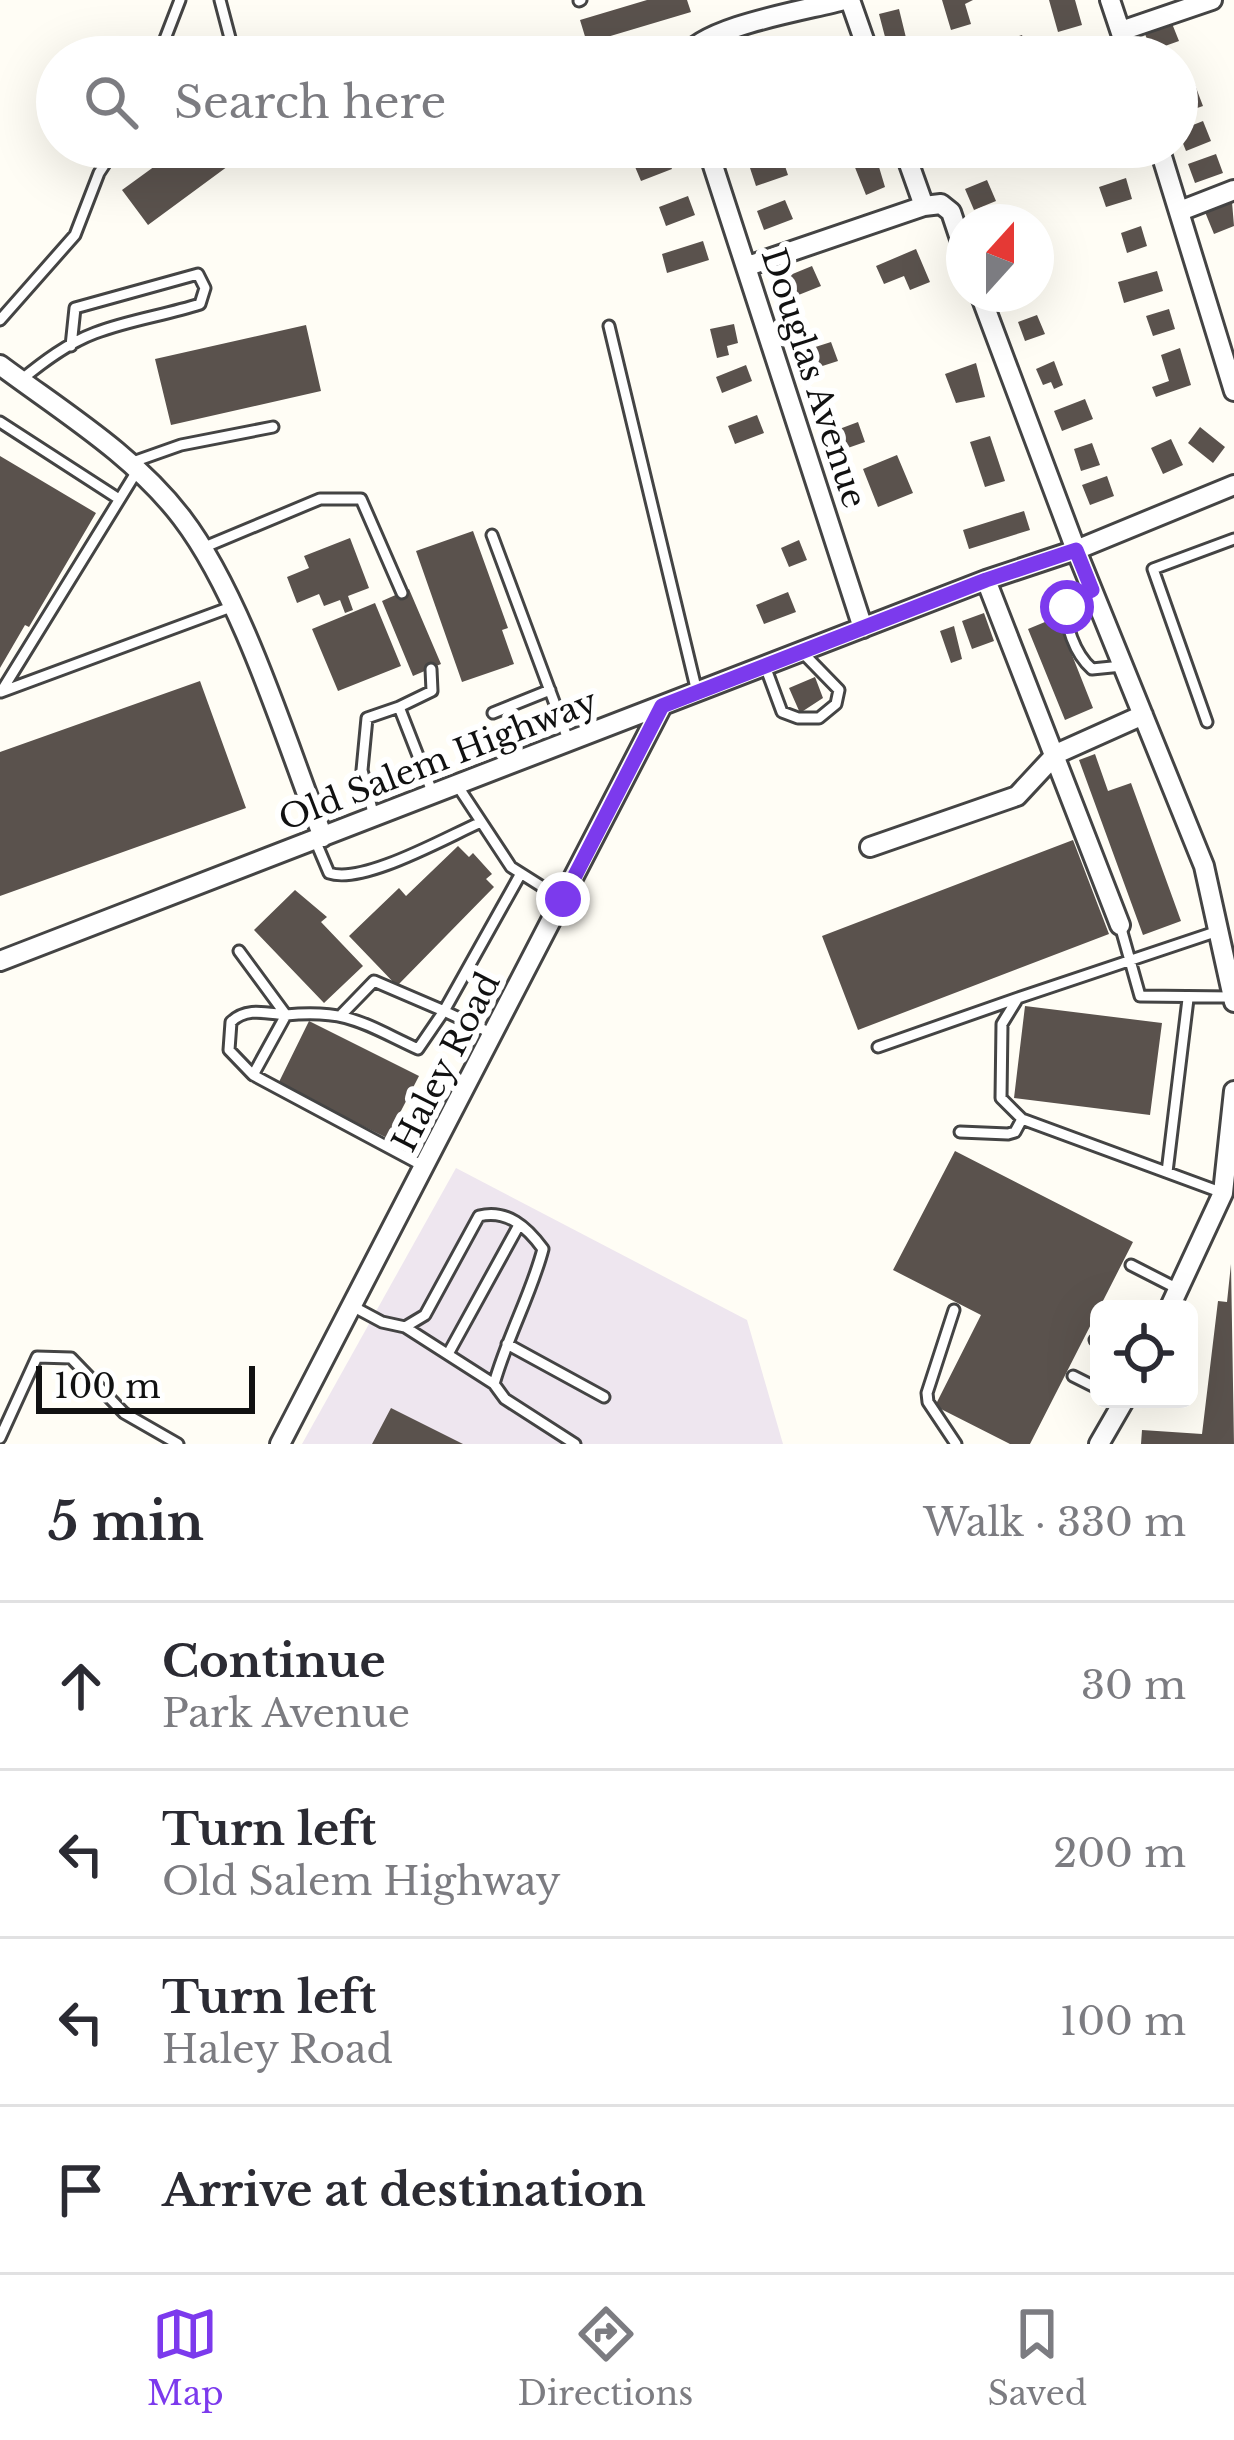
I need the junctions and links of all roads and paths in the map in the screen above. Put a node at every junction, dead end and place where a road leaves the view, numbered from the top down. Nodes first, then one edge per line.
1 (180, 0) edge
2 (220, 0) edge
3 (847, 0) edge
4 (1110, 0) edge
5 (1212, 0) edge
6 (1121, 32) junction
7 (166, 36) edge
8 (229, 36) edge
9 (714, 36) edge
10 (862, 36) edge
11 (1122, 36) edge
12 (102, 168) edge
13 (713, 168) edge
14 (910, 168) edge
15 (1166, 168) edge
16 (1234, 190) edge
17 (924, 206) junction
18 (946, 208) edge
19 (1180, 211) junction
20 (748, 266) junction
21 (987, 312) edge
22 (0, 320) edge
23 (609, 326) dead end
24 (71, 346) junction
25 (0, 365) edge
26 (21, 380) junction
27 (1234, 392) edge
28 (0, 422) edge
29 (273, 427) dead end
30 (134, 467) junction
31 (1234, 485) edge
32 (119, 499) junction
33 (492, 535) dead end
34 (1234, 539) edge
35 (200, 549) junction
36 (1076, 550) junction
37 (986, 580) junction
38 (1092, 590) junction
39 (402, 592) dead end
40 (231, 607) junction
41 (863, 628) junction
42 (802, 652) junction
43 (1124, 665) junction
44 (765, 666) junction
45 (430, 669) dead end
46 (550, 690) junction
47 (697, 692) junction
48 (662, 706) junction
49 (399, 707) junction
50 (493, 712) dead end
51 (1143, 715) junction
52 (1208, 722) dead end
53 (569, 742) junction
54 (1056, 754) junction
55 (457, 785) junction
56 (434, 794) junction
57 (374, 817) junction
58 (479, 823) junction
59 (319, 839) junction
60 (870, 848) dead end
61 (520, 874) junction
62 (563, 899) junction
63 (1120, 925) joint
64 (1218, 931) junction
65 (239, 951) dead end
66 (1131, 960) junction
67 (0, 962) edge
68 (1018, 998) junction
69 (1188, 999) junction
70 (1233, 999) edge
71 (444, 1011) junction
72 (343, 1014) junction
73 (286, 1015) junction
74 (494, 1034) junction
75 (878, 1048) dead end
76 (254, 1075) junction
77 (1234, 1091) edge
78 (1022, 1119) junction
79 (960, 1132) dead end
80 (425, 1167) junction
81 (1167, 1172) junction
82 (1222, 1193) junction
83 (519, 1225) junction
84 (1131, 1265) dead end
85 (1178, 1289) junction
86 (1173, 1300) edge
87 (354, 1307) junction
88 (954, 1310) dead end
89 (405, 1328) junction
90 (507, 1343) junction
91 (448, 1354) junction
92 (1073, 1376) dead end
93 (494, 1384) junction
94 (1090, 1384) edge
95 (604, 1397) dead end
96 (1118, 1408) edge
97 (0, 1438) edge
98 (957, 1443) edge
99 (178, 1444) edge
100 (280, 1444) edge
101 (575, 1444) edge
102 (1100, 1444) edge

1 - 7 lane
2 - 8 lane
3 - 9 street
3 - 10 street
4 - 6 street
5 - 6 street
6 - 11 street
12 - 22 lane
13 - 20 street, Douglas Avenue
14 - 17 street
15 - 19 street
16 - 19 street
17 - 18 street
17 - 20 street
19 - 27 street
20 - 41 street, Douglas Avenue
21 - 36 street
23 - 47 lane
24 - 24 lane
24 - 26 lane
25 - 26 street
26 - 30 street
28 - 32 lane
29 - 30 lane
30 - 32 lane
30 - 35 street
31 - 36 street, Old Salem Highway
32 - 40 lane
33 - 46 lane
34 - 52 lane
35 - 39 lane
35 - 40 street
36 - 37 street, Old Salem Highway
36 - 38 street
37 - 41 street, Old Salem Highway
37 - 54 street
38 - 43 street
38 - 43 lane
40 - 59 street
41 - 42 street, Old Salem Highway
42 - 44 street, Old Salem Highway
42 - 44 lane
43 - 51 street
44 - 47 street, Old Salem Highway
45 - 49 lane
46 - 50 lane
46 - 53 lane
47 - 48 street, Old Salem Highway
48 - 53 street, Old Salem Highway
48 - 62 street, Haley Road
49 - 56 lane
49 - 57 lane
51 - 54 street
51 - 64 street
53 - 55 street, Old Salem Highway
54 - 60 street
54 - 63 street
55 - 56 street, Old Salem Highway
55 - 58 lane
56 - 57 street, Old Salem Highway
57 - 59 street, Old Salem Highway
58 - 59 lane
58 - 61 lane
59 - 67 street, Old Salem Highway
61 - 62 lane
61 - 71 lane
62 - 74 street, Haley Road
63 - 66 lane
64 - 66 lane
64 - 70 street
65 - 73 lane
66 - 68 lane
66 - 69 lane
68 - 75 lane
68 - 78 lane
69 - 70 lane
69 - 81 lane
71 - 72 lane
71 - 72 lane
71 - 74 lane
72 - 73 lane
73 - 76 lane
73 - 76 lane
74 - 80 street, Haley Road
76 - 80 lane
77 - 82 street
78 - 79 lane
78 - 81 lane
80 - 87 street, Haley Road
81 - 82 lane
82 - 85 street
83 - 89 lane
83 - 90 lane
83 - 91 lane
84 - 85 lane
85 - 86 street
87 - 89 lane
87 - 100 street, Haley Road
88 - 98 lane
89 - 91 lane
90 - 93 lane
90 - 95 lane
91 - 93 lane
92 - 94 lane
93 - 101 lane
96 - 102 street
97 - 99 lane

